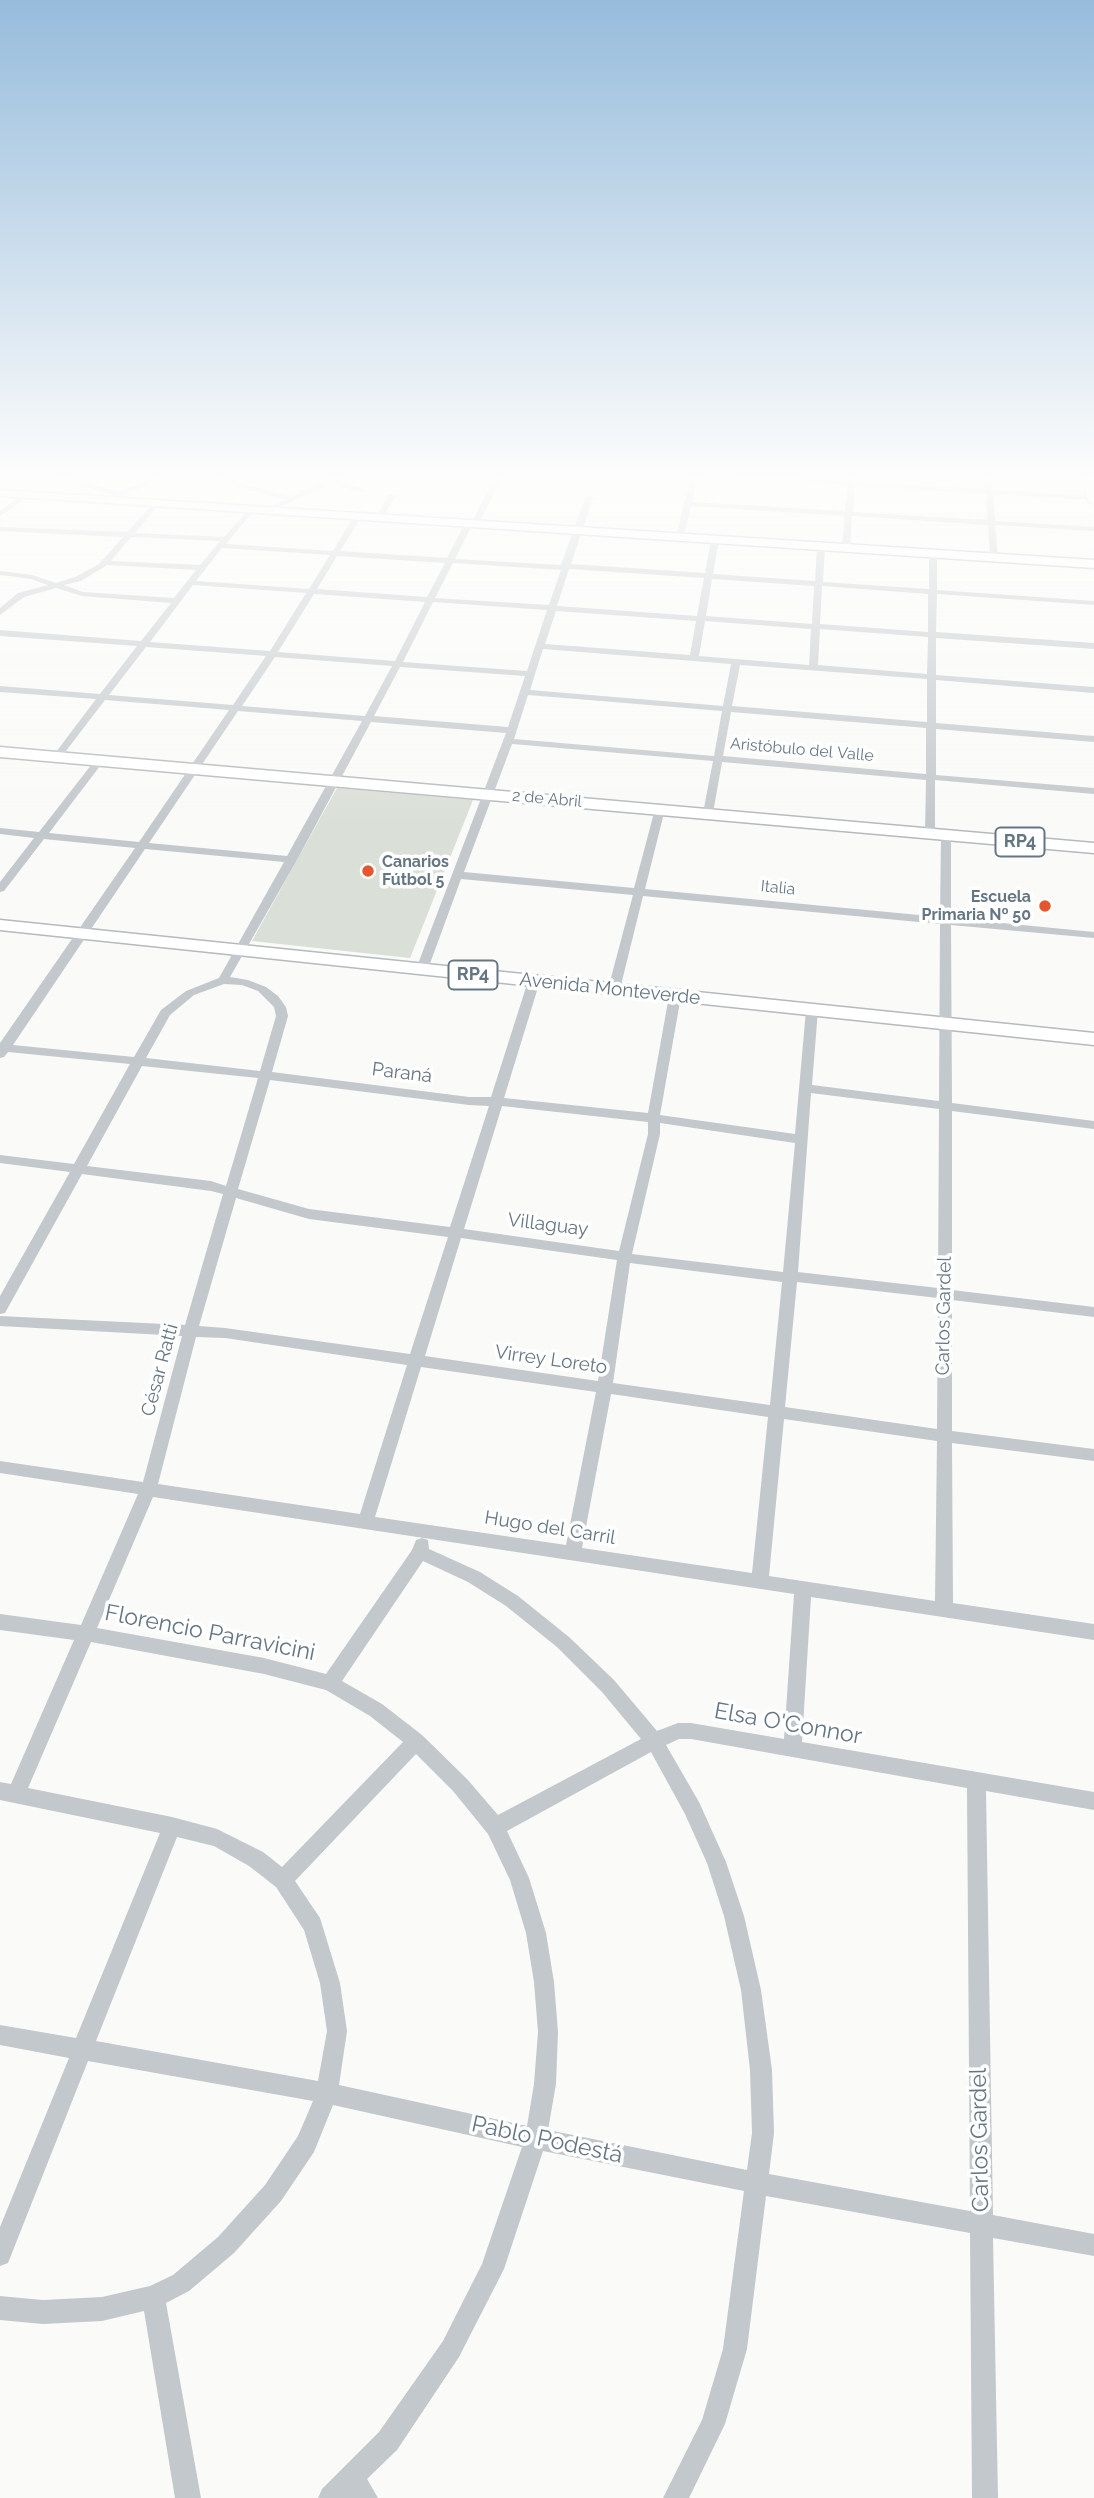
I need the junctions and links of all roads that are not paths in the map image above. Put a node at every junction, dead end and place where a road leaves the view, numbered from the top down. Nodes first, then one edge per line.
1 (33, 592) edge
2 (75, 592) edge
3 (185, 592) edge
4 (305, 592) edge
5 (311, 592) junction
6 (434, 592) edge
7 (557, 592) edge
8 (706, 592) edge
9 (818, 592) edge
10 (927, 592) edge
11 (932, 592) junction
12 (430, 599) junction
13 (177, 601) junction
14 (1094, 603) edge
15 (552, 607) junction
16 (0, 612) edge
17 (702, 617) junction
18 (816, 625) junction
19 (0, 633) edge
20 (931, 634) junction
21 (145, 643) junction
22 (540, 646) junction
23 (1094, 646) edge
24 (274, 653) junction
25 (694, 659) junction
26 (736, 662) junction
27 (398, 663) junction
28 (813, 668) junction
29 (530, 674) junction
30 (931, 677) junction
31 (0, 689) edge
32 (1094, 690) edge
33 (524, 692) junction
34 (104, 696) junction
35 (236, 708) junction
36 (727, 709) junction
37 (367, 719) junction
38 (930, 726) junction
39 (509, 736) junction
40 (1094, 739) edge
41 (0, 752) edge
42 (56, 758) junction
43 (719, 758) junction
44 (98, 762) junction
45 (194, 770) junction
46 (930, 777) junction
47 (334, 781) junction
48 (1094, 791) edge
49 (489, 794) junction
50 (660, 809) junction
51 (708, 813) junction
52 (0, 831) edge
53 (42, 835) junction
54 (938, 835) junction
55 (142, 845) junction
56 (1094, 848) edge
57 (292, 860) junction
58 (458, 875) junction
59 (0, 888) edge
60 (639, 890) junction
61 (947, 921) junction
62 (0, 925) edge
63 (81, 933) junction
64 (1094, 935) edge
65 (242, 949) junction
66 (422, 969) junction
67 (223, 980) junction
68 (534, 981) junction
69 (614, 989) junction
70 (675, 996) junction
71 (812, 1010) junction
72 (946, 1024) junction
73 (1094, 1039) edge
74 (2, 1049) edge
75 (137, 1062) junction
76 (267, 1076) junction
77 (805, 1088) junction
78 (498, 1102) junction
79 (943, 1106) junction
80 (655, 1120) junction
81 (1094, 1125) edge
82 (800, 1139) junction
83 (0, 1158) edge
84 (79, 1169) junction
85 (232, 1190) junction
86 (456, 1233) junction
87 (624, 1257) junction
88 (790, 1277) junction
89 (946, 1293) junction
90 (0, 1309) edge
91 (1094, 1312) edge
92 (0, 1321) edge
93 (190, 1332) junction
94 (414, 1360) junction
95 (605, 1387) junction
96 (775, 1413) junction
97 (942, 1436) junction
98 (1094, 1455) edge
99 (0, 1467) edge
100 (149, 1488) junction
101 (366, 1521) junction
102 (426, 1531) junction
103 (420, 1552) junction
104 (573, 1553) junction
105 (760, 1582) junction
106 (803, 1589) junction
107 (944, 1609) junction
108 (0, 1622) edge
109 (1094, 1632) edge
110 (87, 1634) junction
111 (330, 1683) junction
112 (416, 1741) junction
113 (654, 1741) junction
114 (792, 1749) junction
115 (976, 1782) junction
116 (8, 1792) edge
117 (1094, 1801) edge
118 (172, 1826) junction
119 (495, 1827) junction
120 (283, 1880) junction
121 (0, 2035) edge
122 (83, 2052) junction
123 (327, 2093) junction
124 (536, 2139) junction
125 (758, 2183) junction
126 (980, 2224) junction
127 (1094, 2245) edge
128 (0, 2255) edge
129 (153, 2297) junction
130 (0, 2308) edge
131 (359, 2488) edge
132 (188, 2498) edge
133 (331, 2498) edge
134 (676, 2498) edge
135 (985, 2498) edge

1 - 16 street
2 - 13 street
3 - 13 street
4 - 5 street
5 - 12 street
5 - 24 street
6 - 12 street
7 - 15 street
8 - 17 street
9 - 18 street
10 - 11 street
11 - 14 street
11 - 20 street, Carlos Gardel
12 - 15 street
12 - 27 street
13 - 21 street
15 - 17 street
15 - 22 street
17 - 18 street
17 - 25 street
18 - 20 street
18 - 28 street
19 - 21 street
20 - 23 street
20 - 30 street, Carlos Gardel
21 - 24 street
21 - 34 street
22 - 25 street
22 - 29 street
24 - 27 street
24 - 35 street
25 - 26 street
26 - 28 street
26 - 36 street
27 - 29 street
27 - 37 street
28 - 30 street
29 - 33 street
30 - 32 street
30 - 38 street, Carlos Gardel
31 - 34 street, Aristóbulo del Valle
33 - 36 street
33 - 39 street
34 - 35 street, Aristóbulo del Valle
34 - 42 street
35 - 37 street, Aristóbulo del Valle
35 - 45 street
36 - 38 street
36 - 43 street
37 - 39 street, Aristóbulo del Valle
37 - 47 street
38 - 40 street
38 - 46 street, Carlos Gardel
39 - 43 street, Aristóbulo del Valle
39 - 49 street
41 - 42 main road, 2 de Abril / RP4
42 - 44 main road, 2 de Abril / RP4
43 - 46 street, Aristóbulo del Valle
43 - 51 street
44 - 45 main road, 2 de Abril / RP4
44 - 53 street
45 - 47 main road, 2 de Abril / RP4
45 - 55 street
46 - 48 street, Aristóbulo del Valle
46 - 54 street, Carlos Gardel
47 - 49 main road, 2 de Abril / RP4
47 - 57 street
49 - 50 main road, 2 de Abril / RP4
49 - 58 street
50 - 51 main road, 2 de Abril / RP4
50 - 60 street
51 - 54 main road, 2 de Abril / RP4
52 - 53 street
53 - 55 street
53 - 59 street
54 - 56 main road, 2 de Abril / RP4
54 - 61 street, Carlos Gardel
55 - 57 street
55 - 63 street
57 - 65 street
58 - 60 street, Italia
58 - 66 street
60 - 61 street, Italia
60 - 69 street
61 - 64 street, Italia
61 - 72 street, Carlos Gardel
62 - 63 main road, Avenida Monteverde / RP4
63 - 65 main road, Avenida Monteverde / RP4
63 - 74 street
65 - 66 main road, Avenida Monteverde / RP4
65 - 67 street
66 - 68 main road, Avenida Monteverde / RP4
67 - 75 street
67 - 76 street, César Ratti
68 - 69 main road, Avenida Monteverde / RP4
68 - 78 street
69 - 70 main road, Avenida Monteverde / RP4
70 - 71 main road, Avenida Monteverde / RP4
70 - 80 street
71 - 72 main road, Avenida Monteverde / RP4
71 - 77 street
72 - 73 main road, Avenida Monteverde / RP4
72 - 79 street, Carlos Gardel
74 - 75 street, Paraná
75 - 76 street, Paraná
75 - 84 street
76 - 78 street, Paraná
76 - 85 street, César Ratti
77 - 79 street
77 - 82 street
78 - 80 street, Paraná
78 - 86 street
79 - 81 street
79 - 89 street, Carlos Gardel
80 - 82 street, Paraná
80 - 87 street
82 - 88 street
83 - 84 street, Villaguay
84 - 85 street, Villaguay
84 - 90 street
85 - 86 street, Villaguay
85 - 93 street, César Ratti
86 - 87 street, Villaguay
86 - 94 street
87 - 88 street, Villaguay
87 - 95 street
88 - 89 street, Villaguay
88 - 96 street
89 - 91 street, Villaguay
89 - 97 street, Carlos Gardel
92 - 93 street, Virrey Loreto
93 - 94 street, Virrey Loreto
93 - 100 street, César Ratti
94 - 95 street, Virrey Loreto
94 - 101 street
95 - 96 street, Virrey Loreto
95 - 104 street
96 - 97 street, Virrey Loreto
96 - 105 street
97 - 98 street, Virrey Loreto
97 - 107 street, Carlos Gardel
99 - 100 street, Hugo del Carril
100 - 101 street, Hugo del Carril
100 - 110 street, César Ratti
101 - 102 street, Hugo del Carril
102 - 103 street
102 - 104 street, Hugo del Carril
103 - 111 street
103 - 113 street
104 - 105 street, Hugo del Carril
105 - 106 street, Hugo del Carril
106 - 107 street, Hugo del Carril
106 - 114 street
107 - 109 street, Hugo del Carril
108 - 110 street, Florencio Parravicini
110 - 111 street, Florencio Parravicini
110 - 116 street, César Ratti
111 - 112 street, Florencio Parravicini
112 - 119 street, Florencio Parravicini
112 - 120 street
113 - 114 street, Elsa O'Connor
113 - 119 street, Elsa O'Connor
113 - 125 street
114 - 115 street, Elsa O'Connor
115 - 117 street, Elsa O'Connor
115 - 126 street, Carlos Gardel
116 - 118 street
118 - 120 street
118 - 122 street
119 - 124 street, Florencio Parravicini
120 - 123 street
121 - 122 street, Pablo Podestá
122 - 123 street, Pablo Podestá
122 - 128 street
123 - 124 street, Pablo Podestá
123 - 129 street
124 - 125 street, Pablo Podestá
124 - 131 street, Florencio Parravicini
125 - 126 street, Pablo Podestá
125 - 134 street
126 - 127 street, Pablo Podestá
126 - 135 street, Carlos Gardel
129 - 130 street
129 - 132 street
131 - 133 street, Florencio Parravicini

